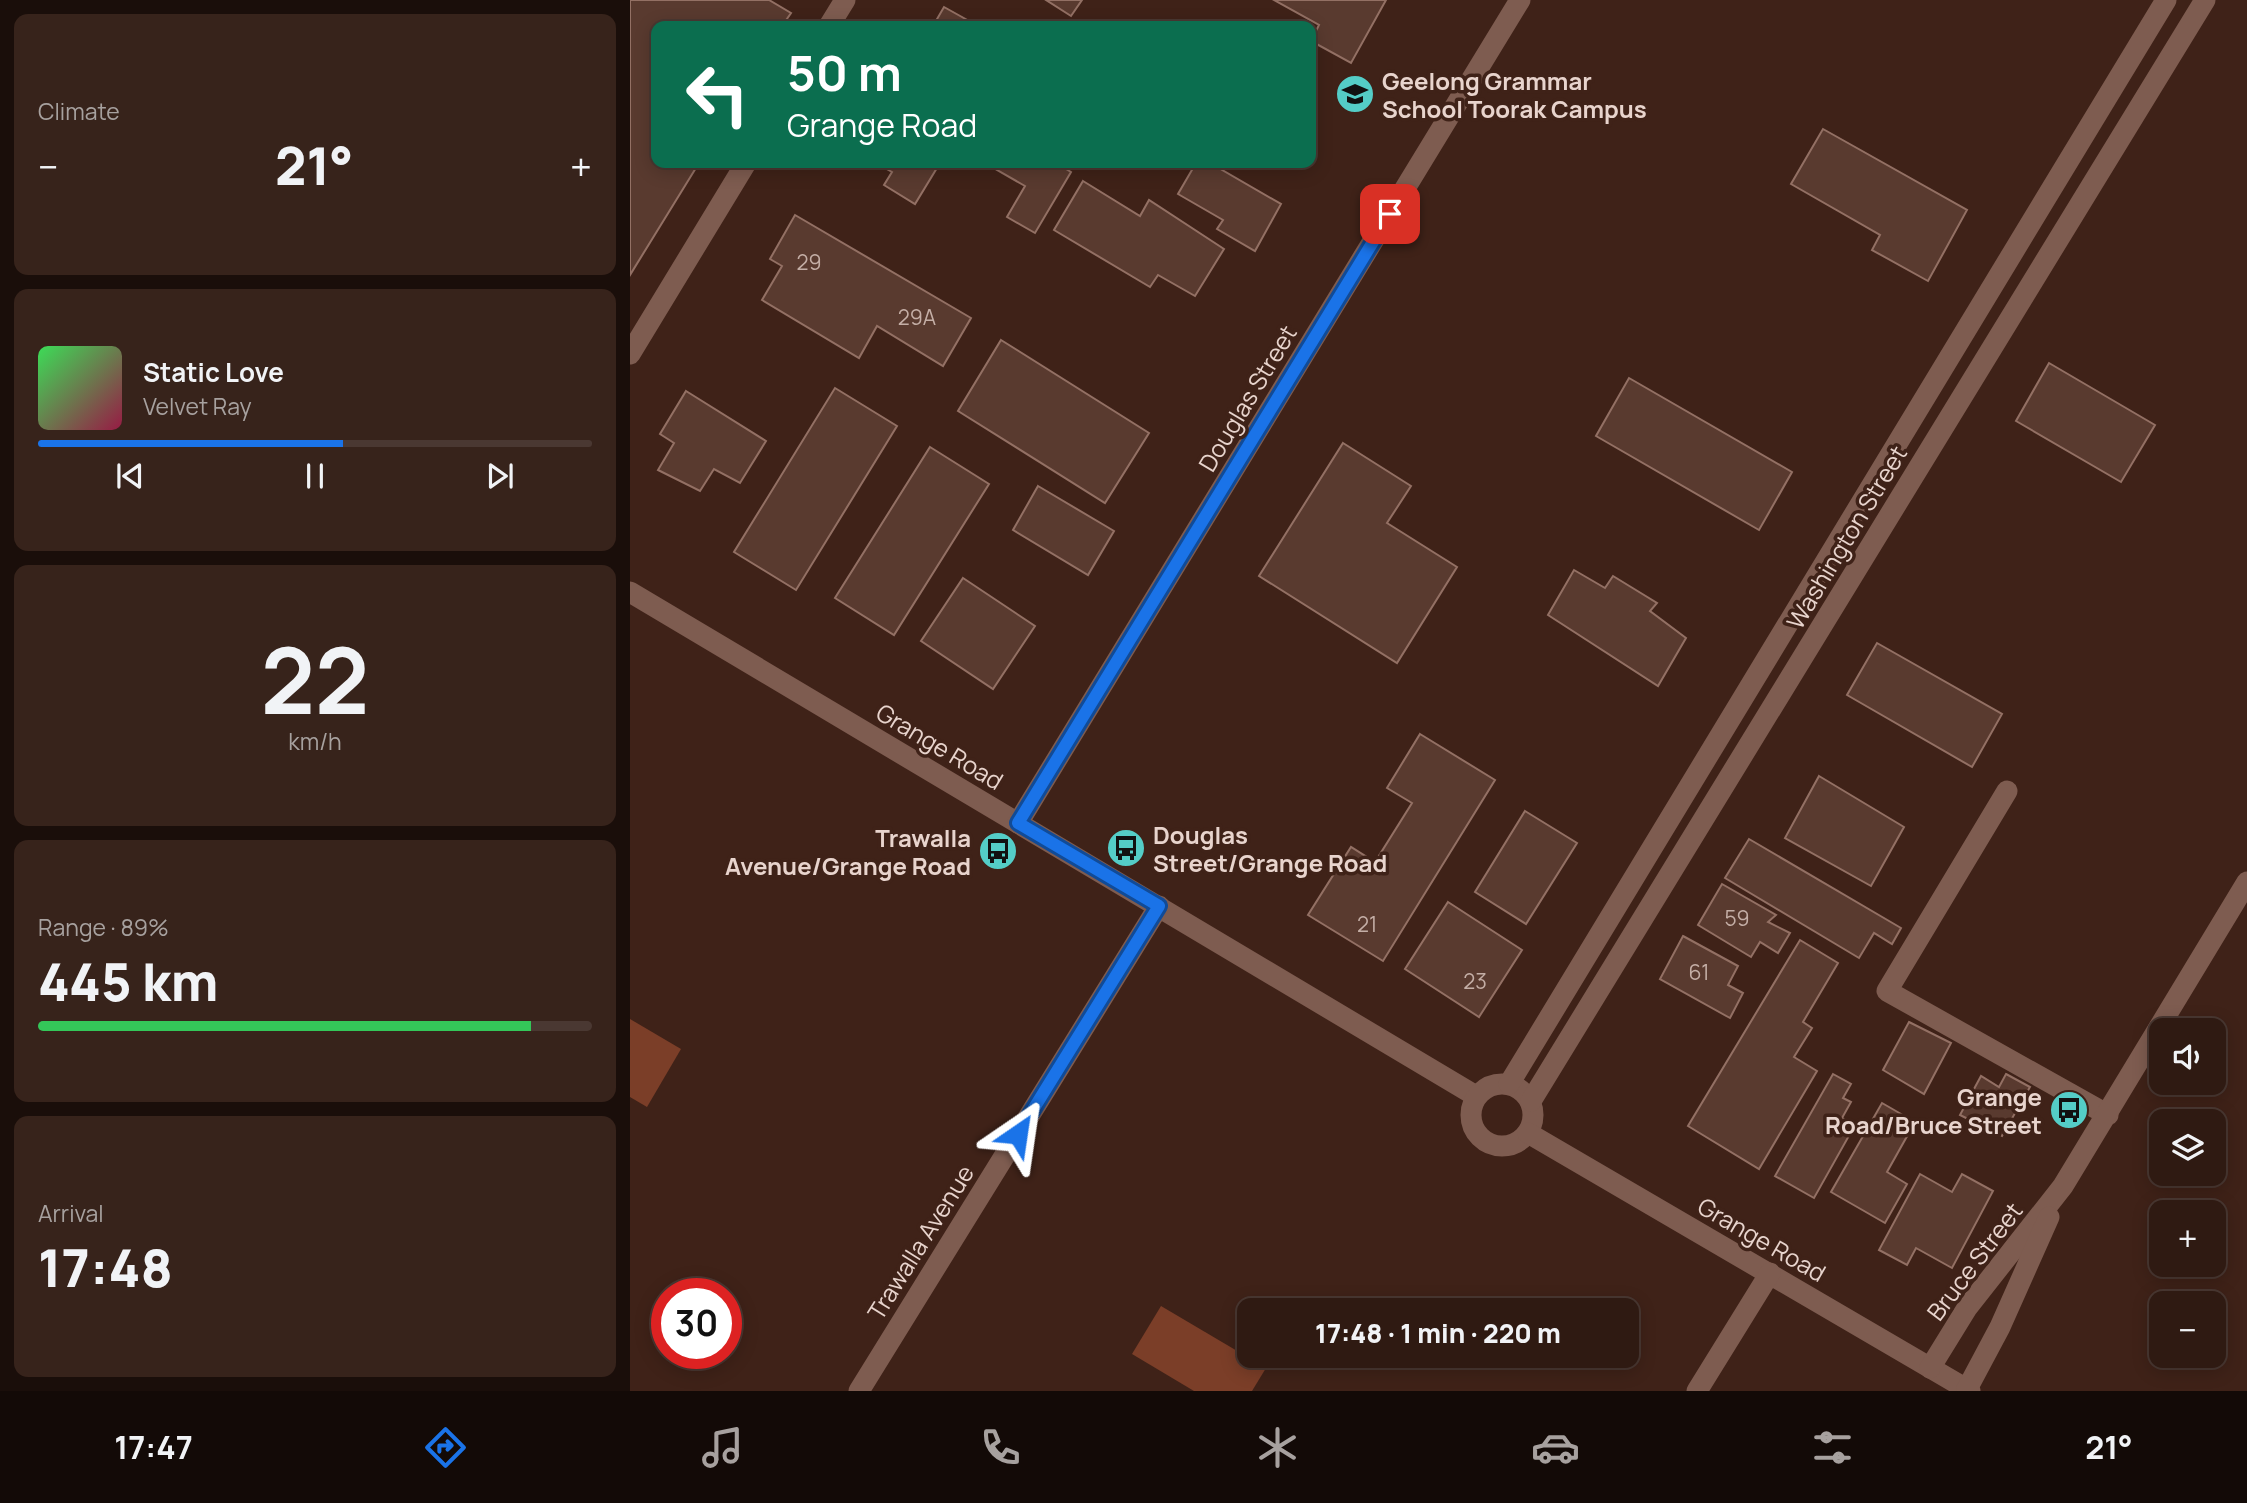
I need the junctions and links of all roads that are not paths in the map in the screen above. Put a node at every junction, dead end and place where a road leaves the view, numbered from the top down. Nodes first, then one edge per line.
1 (845, 0) edge
2 (1520, 0) edge
3 (2166, 0) edge
4 (2205, 0) edge
5 (832, 21) edge
6 (743, 168) edge
7 (630, 354) edge
8 (630, 592) edge
9 (2007, 791) dead end
10 (1018, 823) junction
11 (2247, 881) edge
12 (1159, 906) junction
13 (1508, 1084) junction
14 (1476, 1096) junction
15 (1531, 1101) junction
16 (2108, 1115) junction
17 (1528, 1133) junction
18 (2063, 1186) junction
19 (1770, 1273) junction
20 (1930, 1368) junction
21 (1968, 1390) edge
22 (859, 1391) edge
23 (1697, 1391) edge

1 - 5 street
2 - 10 street, Douglas Street
3 - 13 street, Washington Street
4 - 15 street, Washington Street
6 - 7 street
8 - 10 street, Grange Road
9 - 16 street
10 - 12 street, Grange Road
11 - 16 street, Bruce Street
12 - 14 street, Grange Road
12 - 22 street, Trawalla Avenue
13 - 14 street
13 - 15 street
14 - 17 street
15 - 17 street
16 - 18 street, Bruce Street
17 - 19 street, Grange Road
18 - 20 street, Bruce Street
18 - 21 street, Bruce Street
19 - 20 street, Grange Road
19 - 23 street
20 - 21 street, Grange Road

